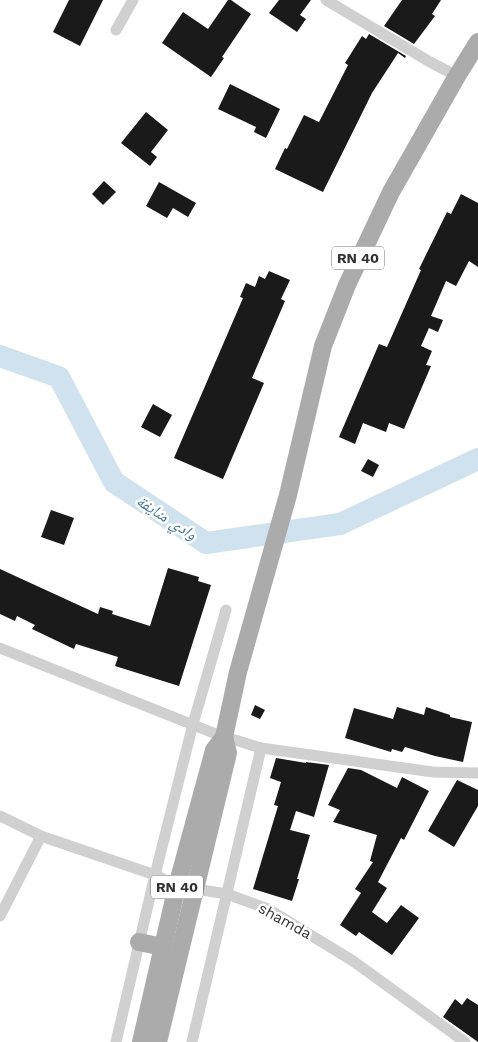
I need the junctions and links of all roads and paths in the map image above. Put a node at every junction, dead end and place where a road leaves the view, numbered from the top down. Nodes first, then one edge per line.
1 (133, 0) edge
2 (326, 0) edge
3 (116, 30) dead end
4 (478, 42) edge
5 (457, 76) junction
6 (226, 610) dead end
7 (0, 648) edge
8 (193, 724) junction
9 (224, 737) junction
10 (260, 748) junction
11 (478, 773) edge
12 (0, 816) edge
13 (41, 836) junction
14 (155, 875) junction
15 (177, 886) junction
16 (195, 890) junction
17 (227, 894) junction
18 (0, 916) edge
19 (139, 942) junction
20 (163, 947) junction
21 (116, 1042) edge
22 (142, 1042) edge
23 (158, 1042) edge
24 (192, 1042) edge
25 (465, 1042) edge

1 - 3 street
2 - 5 street
4 - 5 main road, RN 40
5 - 9 main road, RN 40
6 - 8 street
7 - 8 street
8 - 9 street
8 - 14 street
9 - 10 street
9 - 15 main road, RN 40
9 - 16 main road, RN 40
10 - 11 street
10 - 17 street
12 - 13 street, shamda
13 - 14 street, shamda
13 - 18 street
14 - 15 street, shamda
14 - 19 street
15 - 16 street, shamda
15 - 20 main road, RN 40
16 - 17 street, shamda
16 - 23 main road, RN 40
17 - 24 street
17 - 25 street, shamda
19 - 20 main road
19 - 21 street
20 - 22 main road, RN 40

